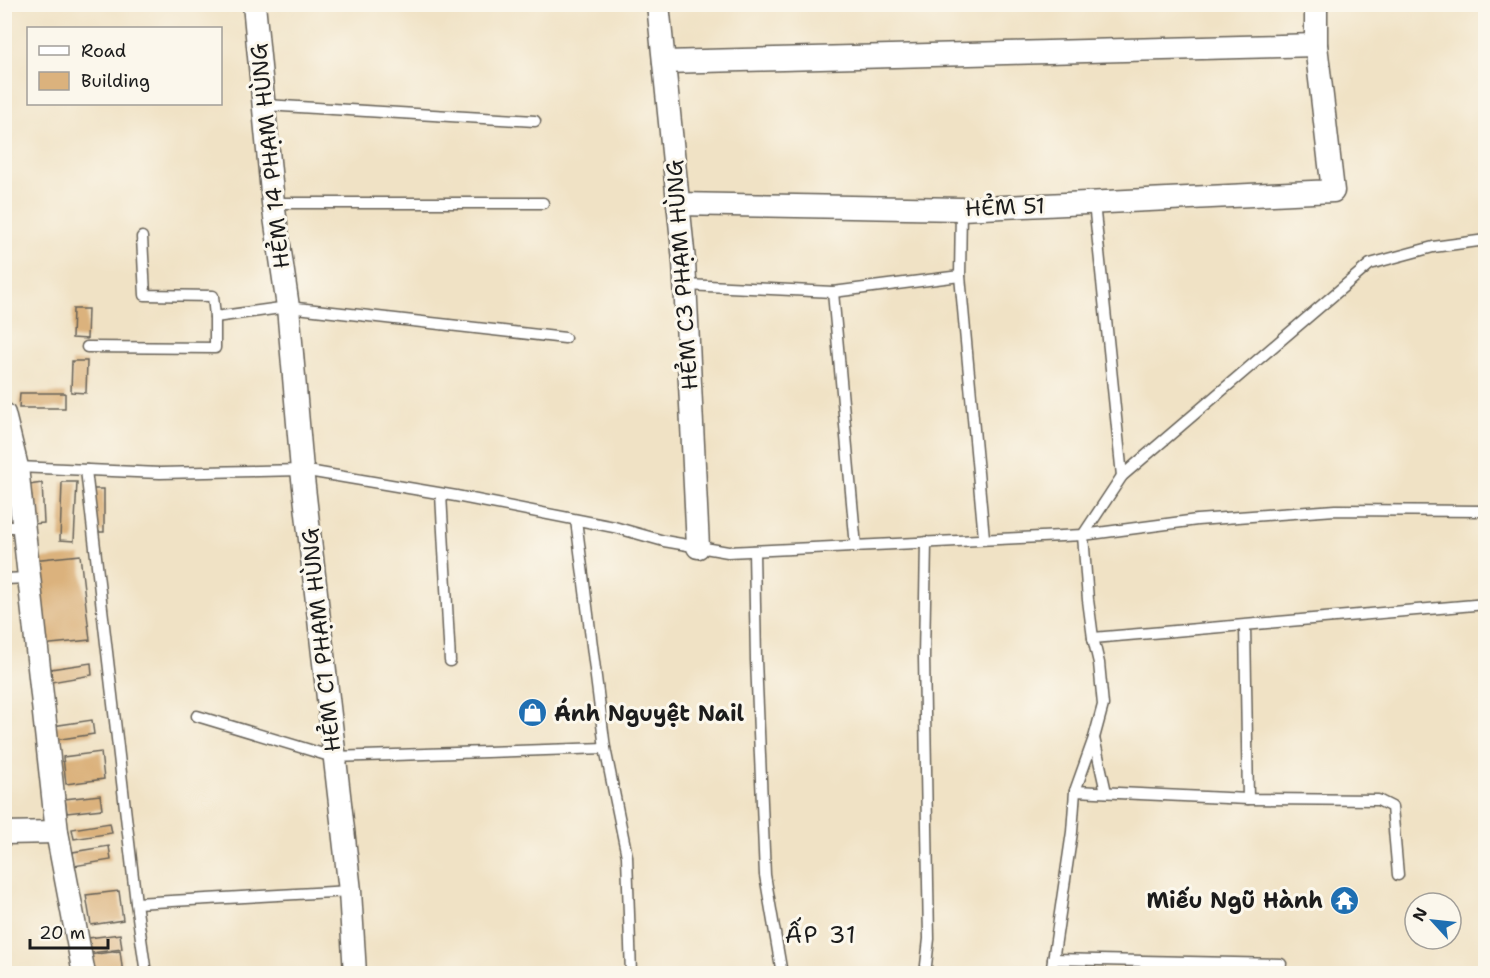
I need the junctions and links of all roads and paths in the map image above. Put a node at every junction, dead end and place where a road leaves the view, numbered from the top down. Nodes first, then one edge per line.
1 (254, 4) edge
2 (658, 4) edge
3 (1316, 4) edge
4 (1316, 45) junction
5 (664, 62) junction
6 (265, 105) junction
7 (535, 121) dead end
8 (273, 203) junction
9 (543, 203) dead end
10 (1094, 203) junction
11 (678, 204) junction
12 (961, 209) junction
13 (142, 237) dead end
14 (1485, 240) edge
15 (960, 276) junction
16 (686, 285) junction
17 (833, 292) junction
18 (288, 307) junction
19 (215, 317) junction
20 (565, 338) dead end
21 (87, 347) dead end
22 (4, 414) edge
23 (17, 467) junction
24 (86, 470) junction
25 (302, 470) junction
26 (1122, 476) junction
27 (441, 494) junction
28 (1485, 511) edge
29 (576, 520) junction
30 (14, 527) edge
31 (1083, 535) junction
32 (984, 538) junction
33 (926, 542) junction
34 (698, 547) junction
35 (856, 547) junction
36 (754, 551) junction
37 (29, 578) junction
38 (4, 579) edge
39 (1485, 604) edge
40 (1245, 626) junction
41 (1093, 638) junction
42 (450, 661) dead end
43 (197, 716) dead end
44 (1094, 738) junction
45 (604, 748) junction
46 (333, 757) junction
47 (1075, 791) junction
48 (1106, 792) junction
49 (1248, 799) junction
50 (57, 832) junction
51 (4, 833) edge
52 (1398, 875) dead end
53 (350, 891) junction
54 (136, 903) junction
55 (1053, 959) junction
56 (1281, 964) dead end
57 (1197, 968) edge
58 (84, 974) edge
59 (146, 974) edge
60 (356, 974) edge
61 (631, 974) edge
62 (782, 974) edge
63 (926, 974) edge
64 (1051, 974) edge

1 - 6 street, HẺM 14 PHẠM HÙNG
2 - 5 street, HẺM C3 PHẠM HÙNG
3 - 4 street
4 - 5 street
4 - 10 street, HẺM 51
5 - 11 street, HẺM C3 PHẠM HÙNG
6 - 7 lane
6 - 8 street, HẺM 14 PHẠM HÙNG
8 - 9 lane
8 - 18 street, HẺM 14 PHẠM HÙNG
10 - 12 street, HẺM 51
10 - 26 lane
11 - 12 street, HẺM 51
11 - 16 street, HẺM C3 PHẠM HÙNG
12 - 15 lane
13 - 19 lane
14 - 26 lane
15 - 17 lane
15 - 32 lane
16 - 17 lane
16 - 34 street, HẺM C3 PHẠM HÙNG
17 - 35 lane
18 - 19 lane
18 - 20 lane
18 - 25 street, HẺM C1 PHẠM HÙNG
19 - 21 lane
22 - 23 street
23 - 24 lane
23 - 30 street
24 - 25 lane
24 - 54 lane
25 - 27 lane
25 - 46 street, HẺM C1 PHẠM HÙNG
26 - 31 lane
27 - 29 lane
27 - 42 lane
28 - 31 lane
29 - 34 lane
29 - 45 lane
30 - 37 street
31 - 32 lane
31 - 41 lane
32 - 33 lane
33 - 35 lane
33 - 63 lane
34 - 36 lane
35 - 36 lane
36 - 62 lane
37 - 38 lane
37 - 50 street
39 - 40 lane
40 - 41 lane
40 - 49 lane
41 - 44 lane
43 - 46 lane
44 - 47 lane
44 - 48 lane
45 - 46 lane
45 - 61 lane
46 - 53 street, HẺM C1 PHẠM HÙNG
47 - 48 lane
47 - 55 lane
48 - 49 lane
49 - 52 lane
50 - 51 street
50 - 58 street
53 - 54 lane
53 - 60 street, HẺM C1 PHẠM HÙNG
54 - 59 lane
55 - 57 lane
55 - 64 lane
56 - 57 lane

